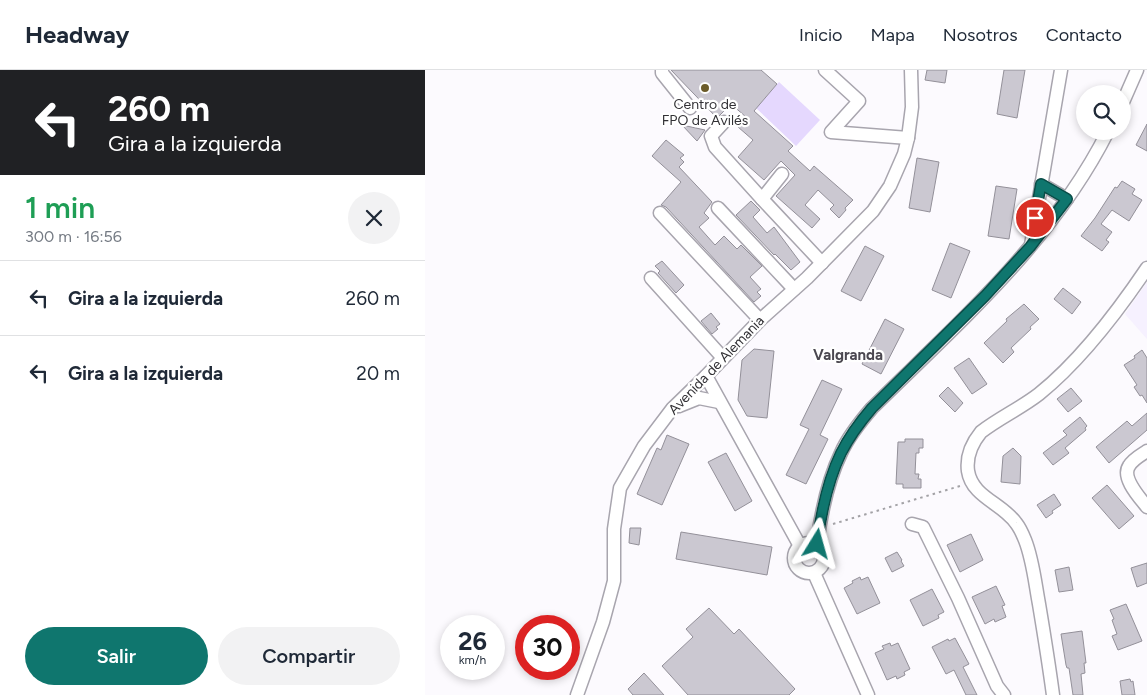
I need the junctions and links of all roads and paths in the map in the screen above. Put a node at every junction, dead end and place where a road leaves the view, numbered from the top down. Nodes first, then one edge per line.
1 (662, 70) edge
2 (825, 70) edge
3 (911, 70) edge
4 (1061, 70) edge
5 (1137, 70) edge
6 (1130, 85) edge
7 (690, 108) dead end
8 (724, 122) dead end
9 (908, 138) junction
10 (1103, 140) edge
11 (782, 174) dead end
12 (1041, 184) junction
13 (762, 199) junction
14 (1067, 199) junction
15 (718, 208) dead end
16 (660, 213) dead end
17 (1030, 247) junction
18 (822, 263) junction
19 (1147, 268) edge
20 (651, 278) dead end
21 (795, 289) junction
22 (760, 320) junction
23 (723, 358) junction
24 (706, 376) junction
25 (719, 402) junction
26 (672, 409) junction
27 (1147, 451) edge
28 (972, 482) junction
29 (1147, 507) edge
30 (820, 522) junction
31 (913, 524) dead end
32 (817, 544) junction
33 (800, 546) junction
34 (814, 573) junction
35 (577, 695) edge
36 (868, 695) edge
37 (1004, 695) edge
38 (1053, 695) edge

1 - 7 street
2 - 9 street
3 - 9 street, Avenida de Alemania
4 - 12 street
5 - 6 street
8 - 13 street
9 - 18 street, Avenida de Alemania
10 - 14 street
11 - 13 street
12 - 14 street
12 - 17 street
13 - 18 street
14 - 17 street
15 - 21 street
16 - 22 street
17 - 30 street
18 - 21 street, Avenida de Alemania
19 - 28 street
20 - 23 street
21 - 22 street, Avenida de Alemania
22 - 23 street, Avenida de Alemania
23 - 24 street, Avenida de Alemania
24 - 25 street
24 - 26 street, Avenida de Alemania
25 - 26 street
25 - 33 street
26 - 35 street, Avenida de Alemania
27 - 29 street
28 - 30 path
28 - 38 street
30 - 32 street
31 - 37 street
32 - 33 street
32 - 34 street
33 - 34 street
34 - 36 street

